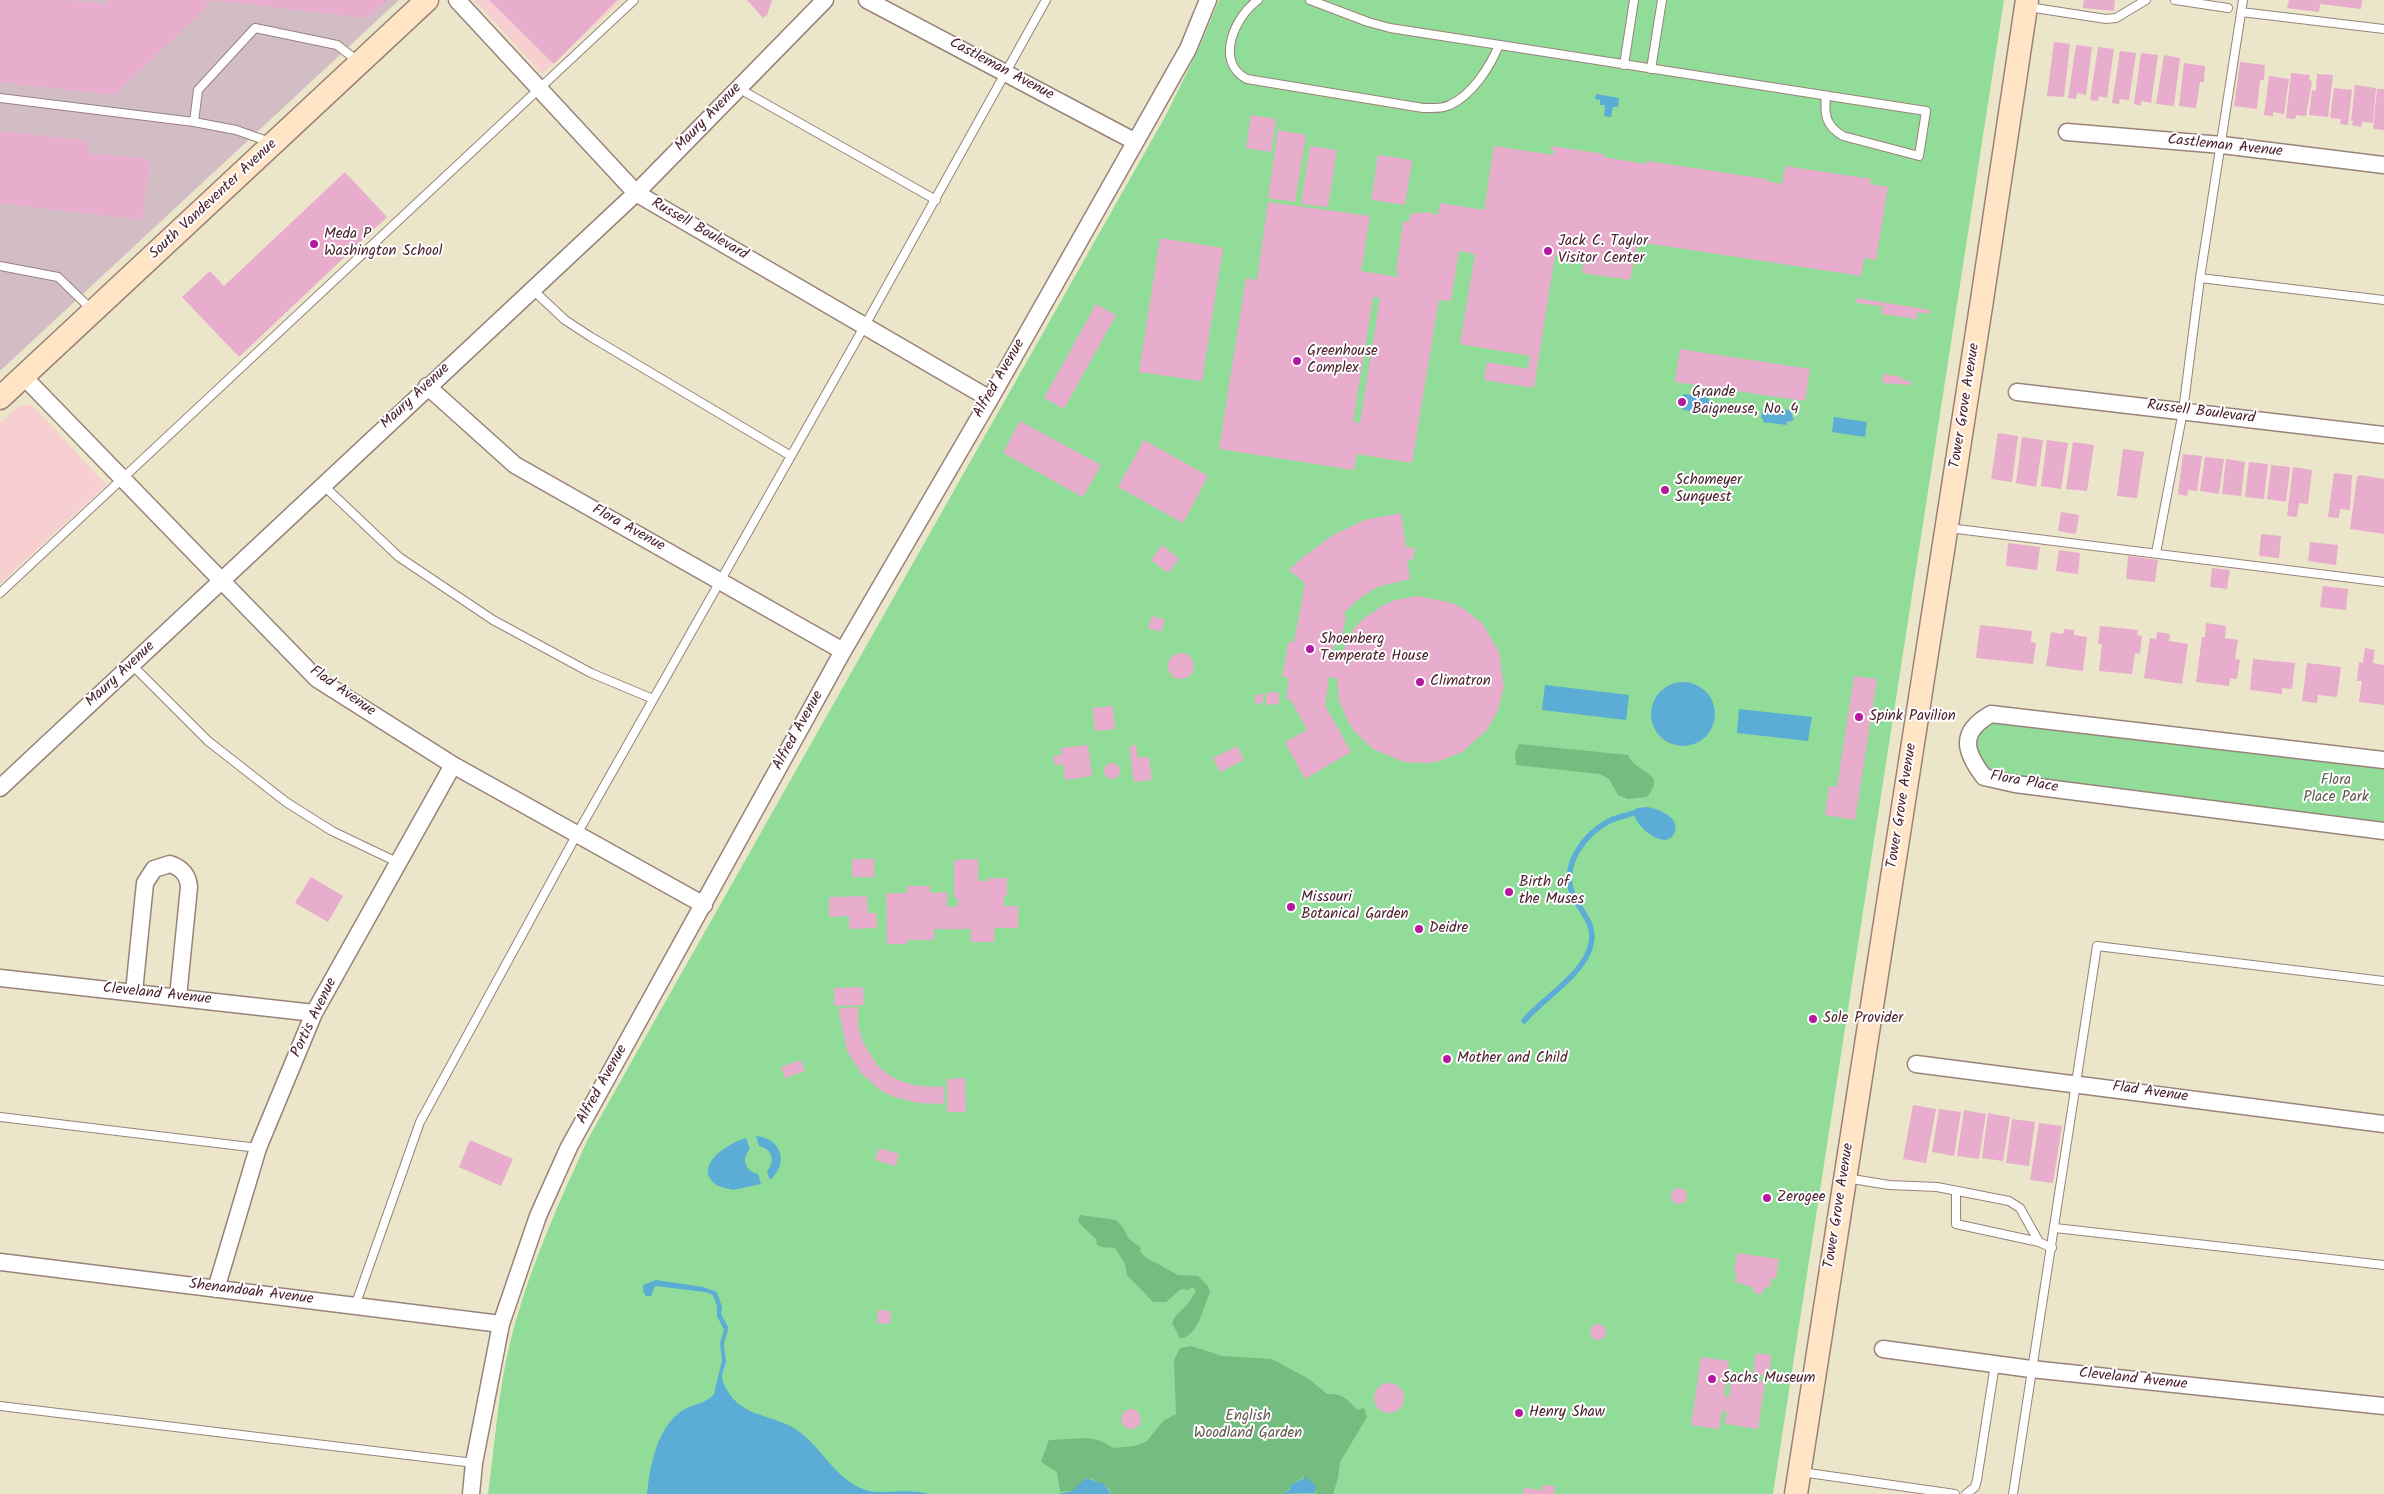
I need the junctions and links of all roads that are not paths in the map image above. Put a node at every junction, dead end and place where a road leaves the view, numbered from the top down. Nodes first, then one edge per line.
1 (426, 0) edge
2 (458, 0) edge
3 (634, 0) edge
4 (825, 0) edge
5 (867, 0) edge
6 (1046, 0) edge
7 (1208, 0) edge
8 (1258, 0) edge
9 (1310, 0) edge
10 (1634, 0) edge
11 (1662, 0) edge
12 (2146, 0) edge
13 (2175, 0) edge
14 (2243, 0) edge
15 (2026, 3) edge
16 (2228, 8) dead end
17 (2241, 12) junction
18 (2384, 29) edge
19 (1499, 45) junction
20 (360, 62) junction
21 (1624, 65) junction
22 (1651, 69) junction
23 (1006, 73) junction
24 (539, 87) junction
25 (738, 88) junction
26 (1826, 96) junction
27 (0, 98) edge
28 (194, 122) junction
29 (2067, 132) dead end
30 (1134, 141) junction
31 (275, 144) junction
32 (2222, 145) junction
33 (2384, 165) edge
34 (636, 193) junction
35 (936, 200) junction
36 (0, 266) edge
37 (2200, 278) junction
38 (532, 289) junction
39 (2384, 300) edge
40 (93, 311) junction
41 (864, 327) junction
42 (23, 376) junction
43 (427, 386) junction
44 (2017, 392) dead end
45 (0, 398) edge
46 (990, 399) junction
47 (2183, 411) junction
48 (2384, 435) edge
49 (791, 456) junction
50 (123, 477) junction
51 (323, 485) junction
52 (1947, 527) junction
53 (2156, 554) junction
54 (720, 580) junction
55 (221, 582) junction
56 (2384, 582) edge
57 (0, 593) edge
58 (842, 651) junction
59 (132, 665) junction
60 (653, 699) junction
61 (2384, 760) edge
62 (453, 766) junction
63 (0, 788) edge
64 (2384, 831) edge
65 (577, 834) junction
66 (399, 863) junction
67 (704, 905) junction
68 (0, 978) edge
69 (2384, 981) edge
70 (134, 992) junction
71 (178, 997) junction
72 (314, 1013) junction
73 (1916, 1064) dead end
74 (2076, 1083) junction
75 (0, 1117) edge
76 (2384, 1124) edge
77 (258, 1148) junction
78 (1844, 1178) junction
79 (1956, 1192) junction
80 (2055, 1228) junction
81 (2039, 1242) junction
82 (2052, 1248) junction
83 (0, 1262) edge
84 (2384, 1265) edge
85 (216, 1288) junction
86 (355, 1306) junction
87 (501, 1324) junction
88 (1883, 1349) dead end
89 (1995, 1364) junction
90 (2031, 1369) junction
91 (0, 1406) edge
92 (2384, 1406) edge
93 (474, 1463) junction
94 (1799, 1471) junction
95 (471, 1494) edge
96 (1796, 1494) edge
97 (1955, 1494) edge
98 (1966, 1494) edge
99 (2014, 1494) edge

1 - 20 street, South Vandeventer Avenue
2 - 24 street, Russell Boulevard
3 - 24 lane
4 - 25 street, Maury Avenue
5 - 23 street, Castleman Avenue
6 - 23 lane
7 - 30 street, Alfred Avenue
8 - 19 lane
9 - 19 lane
10 - 21 lane
11 - 22 lane
12 - 15 lane
13 - 16 lane
14 - 17 lane
15 - 52 street, Tower Grove Avenue
17 - 18 lane
17 - 32 lane
19 - 21 lane
20 - 28 lane
20 - 31 street, South Vandeventer Avenue
21 - 22 lane
22 - 26 lane
23 - 30 street, Castleman Avenue
23 - 35 lane
24 - 34 street, Russell Boulevard
24 - 50 lane
25 - 34 street, Maury Avenue
25 - 35 lane
26 - 26 lane
27 - 28 lane
28 - 31 lane
29 - 32 street, Castleman Avenue
30 - 46 street, Alfred Avenue
31 - 40 street, South Vandeventer Avenue
32 - 33 street, Castleman Avenue
32 - 37 lane
34 - 38 street, Maury Avenue
34 - 41 street, Russell Boulevard
35 - 41 lane
36 - 40 lane
37 - 39 lane
37 - 47 lane
38 - 43 street, Maury Avenue
38 - 49 lane
40 - 42 street, South Vandeventer Avenue
41 - 46 street, Russell Boulevard
41 - 49 lane
42 - 45 street, South Vandeventer Avenue
42 - 50 street, Flad Avenue
43 - 51 street, Maury Avenue
43 - 54 street, Flora Avenue
44 - 47 street, Russell Boulevard
46 - 58 street, Alfred Avenue
47 - 48 street, Russell Boulevard
47 - 53 lane
49 - 54 lane
50 - 55 street, Flad Avenue
50 - 57 lane
51 - 55 street, Maury Avenue
51 - 60 lane
52 - 53 lane
52 - 78 street, Tower Grove Avenue
53 - 56 lane
54 - 58 street, Flora Avenue
54 - 60 lane
55 - 59 street, Maury Avenue
55 - 62 street, Flad Avenue
58 - 67 street, Alfred Avenue
59 - 63 street, Maury Avenue
59 - 66 lane
60 - 65 lane
61 - 64 street, Flora Place
62 - 65 street, Flad Avenue
62 - 66 street, Portis Avenue
65 - 67 street, Flad Avenue
65 - 86 lane
66 - 72 street, Portis Avenue
67 - 87 street, Alfred Avenue
68 - 70 street, Cleveland Avenue
69 - 74 lane
70 - 71 street, Cleveland Avenue
70 - 71 street
71 - 72 street, Cleveland Avenue
72 - 77 street, Portis Avenue
73 - 74 street, Flad Avenue
74 - 76 street, Flad Avenue
74 - 80 lane
75 - 77 lane
77 - 85 street, Portis Avenue
78 - 79 lane
78 - 94 street, Tower Grove Avenue
79 - 81 lane
79 - 81 lane
80 - 82 lane
80 - 84 lane
81 - 82 lane
82 - 90 lane
83 - 85 street, Shenandoah Avenue
85 - 86 street, Shenandoah Avenue
86 - 87 street, Shenandoah Avenue
87 - 93 street, Alfred Avenue
88 - 89 street, Cleveland Avenue
89 - 90 street, Cleveland Avenue
89 - 98 lane
90 - 92 street, Cleveland Avenue
90 - 99 lane
91 - 93 lane
93 - 95 street, Alfred Avenue
94 - 96 street, Tower Grove Avenue
94 - 97 lane

